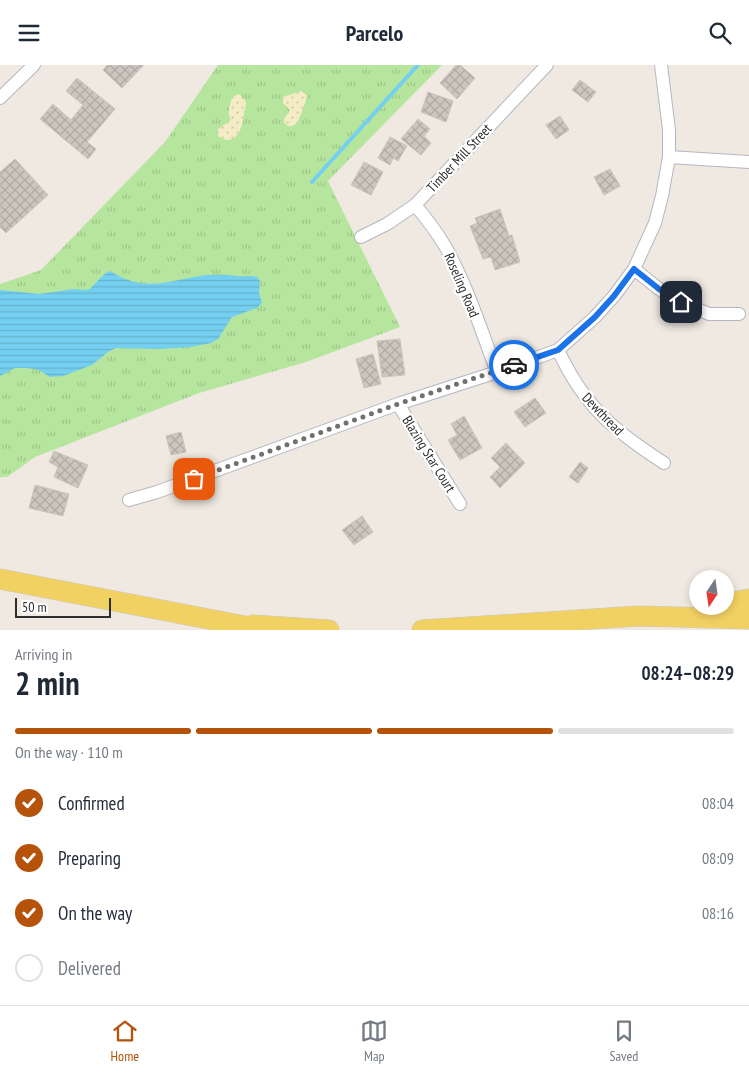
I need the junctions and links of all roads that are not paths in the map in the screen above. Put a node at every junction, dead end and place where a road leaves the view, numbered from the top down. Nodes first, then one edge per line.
1 (34, 65) edge
2 (547, 65) edge
3 (661, 65) edge
4 (0, 98) edge
5 (669, 157) junction
6 (749, 162) edge
7 (415, 205) junction
8 (361, 237) dead end
9 (634, 269) junction
10 (739, 314) dead end
11 (558, 350) junction
12 (497, 372) junction
13 (398, 404) junction
14 (664, 463) dead end
15 (129, 499) dead end
16 (460, 504) dead end
17 (0, 579) edge
18 (749, 599) edge
19 (734, 602) edge
20 (689, 606) edge
21 (639, 616) junction
22 (749, 619) edge
23 (231, 624) junction
24 (266, 630) edge
25 (329, 630) edge
26 (422, 630) edge

1 - 4 street
2 - 7 street, Timber Mill Street
3 - 5 street
5 - 6 street
5 - 9 street
7 - 8 street, Timber Mill Street
7 - 12 street, Roseling Road
9 - 10 street
9 - 11 street
11 - 12 street
11 - 14 street, Dewthread
12 - 13 street
13 - 15 street
13 - 16 street, Blazing Star Court
17 - 23 main road
18 - 19 main road
20 - 21 main road
21 - 22 main road
21 - 26 main road
23 - 24 main road
23 - 25 main road

